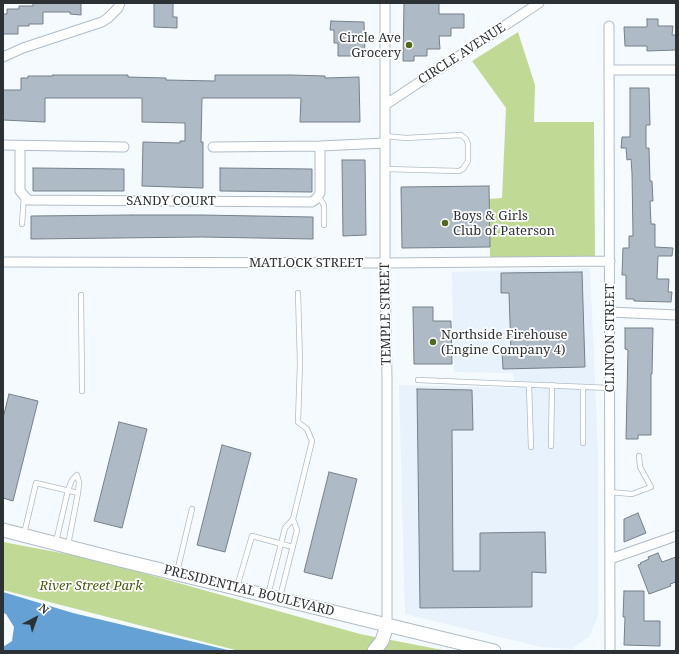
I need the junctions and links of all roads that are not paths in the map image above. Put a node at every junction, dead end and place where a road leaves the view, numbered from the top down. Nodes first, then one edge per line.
1 (120, 3) edge
2 (385, 3) edge
3 (539, 3) edge
4 (609, 26) dead end
5 (3, 57) edge
6 (609, 70) junction
7 (676, 70) edge
8 (385, 105) junction
9 (385, 140) junction
10 (3, 145) edge
11 (20, 146) junction
12 (320, 146) junction
13 (124, 147) dead end
14 (213, 147) dead end
15 (385, 170) junction
16 (24, 196) junction
17 (318, 196) junction
18 (22, 224) dead end
19 (324, 225) dead end
20 (610, 261) junction
21 (3, 262) edge
22 (385, 263) junction
23 (298, 293) dead end
24 (81, 295) dead end
25 (610, 312) junction
26 (676, 315) edge
27 (418, 380) dead end
28 (530, 384) junction
29 (552, 385) junction
30 (583, 387) junction
31 (610, 388) junction
32 (82, 391) dead end
33 (583, 443) dead end
34 (551, 446) dead end
35 (531, 447) dead end
36 (639, 456) dead end
37 (68, 490) junction
38 (610, 492) junction
39 (78, 493) junction
40 (192, 509) dead end
41 (293, 519) junction
42 (3, 530) edge
43 (24, 535) junction
44 (676, 536) edge
45 (280, 544) junction
46 (62, 545) junction
47 (293, 547) junction
48 (610, 560) junction
49 (176, 574) junction
50 (236, 588) junction
51 (273, 597) junction
52 (387, 625) junction
53 (374, 651) edge
54 (494, 651) edge
55 (610, 651) edge

1 - 5 street
2 - 8 street, TEMPLE STREET
3 - 8 street, CIRCLE AVENUE
4 - 6 street, CLINTON STREET
6 - 7 street
6 - 20 street, CLINTON STREET
8 - 9 street, TEMPLE STREET
9 - 12 street
9 - 15 street, TEMPLE STREET
9 - 15 lane
10 - 11 street
11 - 13 street
11 - 16 street
12 - 14 street
12 - 17 street
15 - 22 street, TEMPLE STREET
16 - 17 street, SANDY COURT
16 - 18 lane
17 - 19 lane
20 - 22 street, MATLOCK STREET
20 - 25 street, CLINTON STREET
21 - 22 street, MATLOCK STREET
22 - 52 street, TEMPLE STREET
23 - 41 lane
24 - 32 lane
25 - 26 street
25 - 31 street, CLINTON STREET
27 - 28 lane
28 - 29 lane
28 - 35 lane
29 - 30 lane
29 - 34 lane
30 - 31 lane
30 - 33 lane
31 - 38 street, CLINTON STREET
36 - 38 lane
37 - 39 lane
37 - 39 lane
37 - 43 lane
37 - 46 lane
38 - 48 street, CLINTON STREET
39 - 46 lane
40 - 49 lane
41 - 45 lane
41 - 47 lane
42 - 43 street, PRESIDENTIAL BOULEVARD
43 - 46 street, PRESIDENTIAL BOULEVARD
44 - 48 street
45 - 47 lane
45 - 50 lane
45 - 51 lane
46 - 49 street, PRESIDENTIAL BOULEVARD
47 - 51 lane
48 - 55 street, CLINTON STREET
49 - 50 street, PRESIDENTIAL BOULEVARD
50 - 51 street, PRESIDENTIAL BOULEVARD
51 - 52 street, PRESIDENTIAL BOULEVARD
52 - 53 street
52 - 54 street, PRESIDENTIAL BOULEVARD

